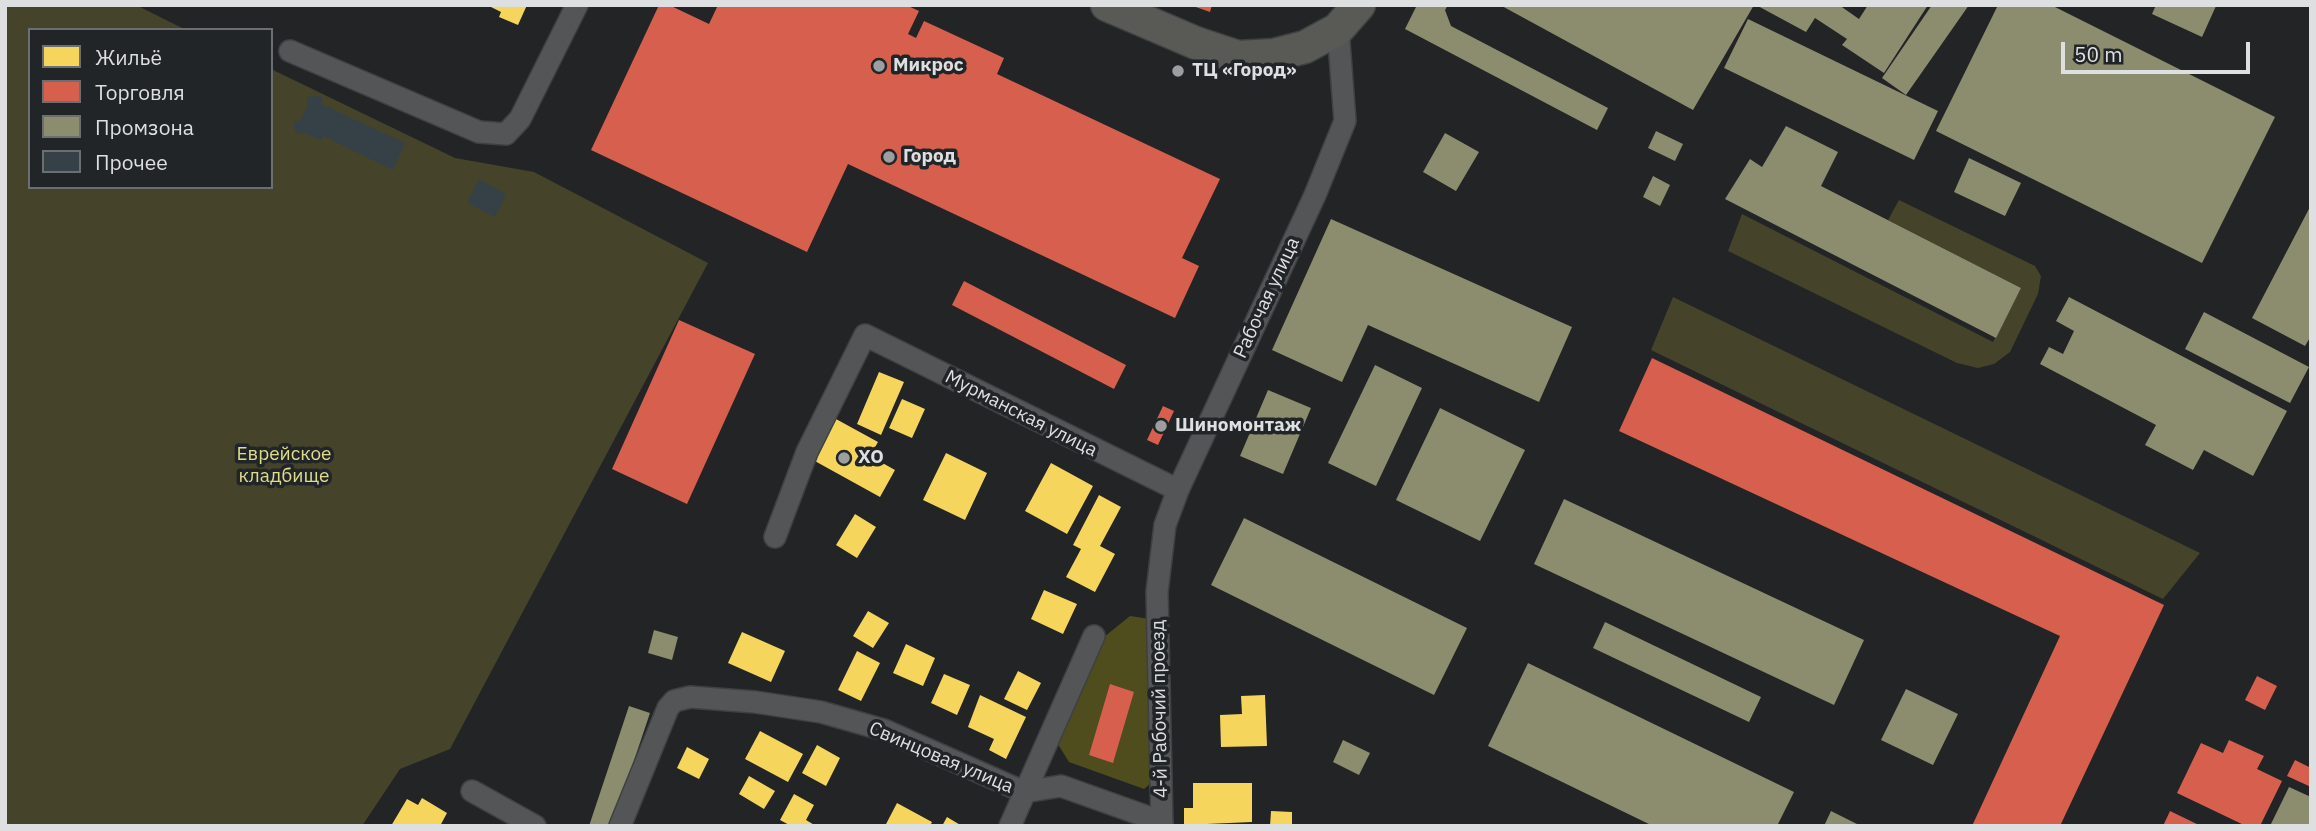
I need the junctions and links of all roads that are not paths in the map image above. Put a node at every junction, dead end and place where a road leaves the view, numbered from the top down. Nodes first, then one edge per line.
1 (577, 5) edge
2 (1107, 5) edge
3 (1359, 5) edge
4 (1338, 29) junction
5 (290, 51) dead end
6 (1178, 491) junction
7 (775, 537) dead end
8 (1157, 592) joint
9 (1094, 636) dead end
10 (472, 791) dead end
11 (1024, 792) junction
12 (1162, 824) edge
13 (536, 826) edge
14 (620, 826) edge
15 (1010, 826) edge

1 - 5 street
2 - 4 main road
3 - 4 main road
4 - 6 street, Рабочая улица
6 - 7 street, Мурманская улица
6 - 8 street, Рабочая улица
8 - 12 street, 4-й Рабочий проезд
9 - 11 street
10 - 13 street
11 - 12 street, Свинцовая улица
11 - 14 street, Свинцовая улица
11 - 15 street

